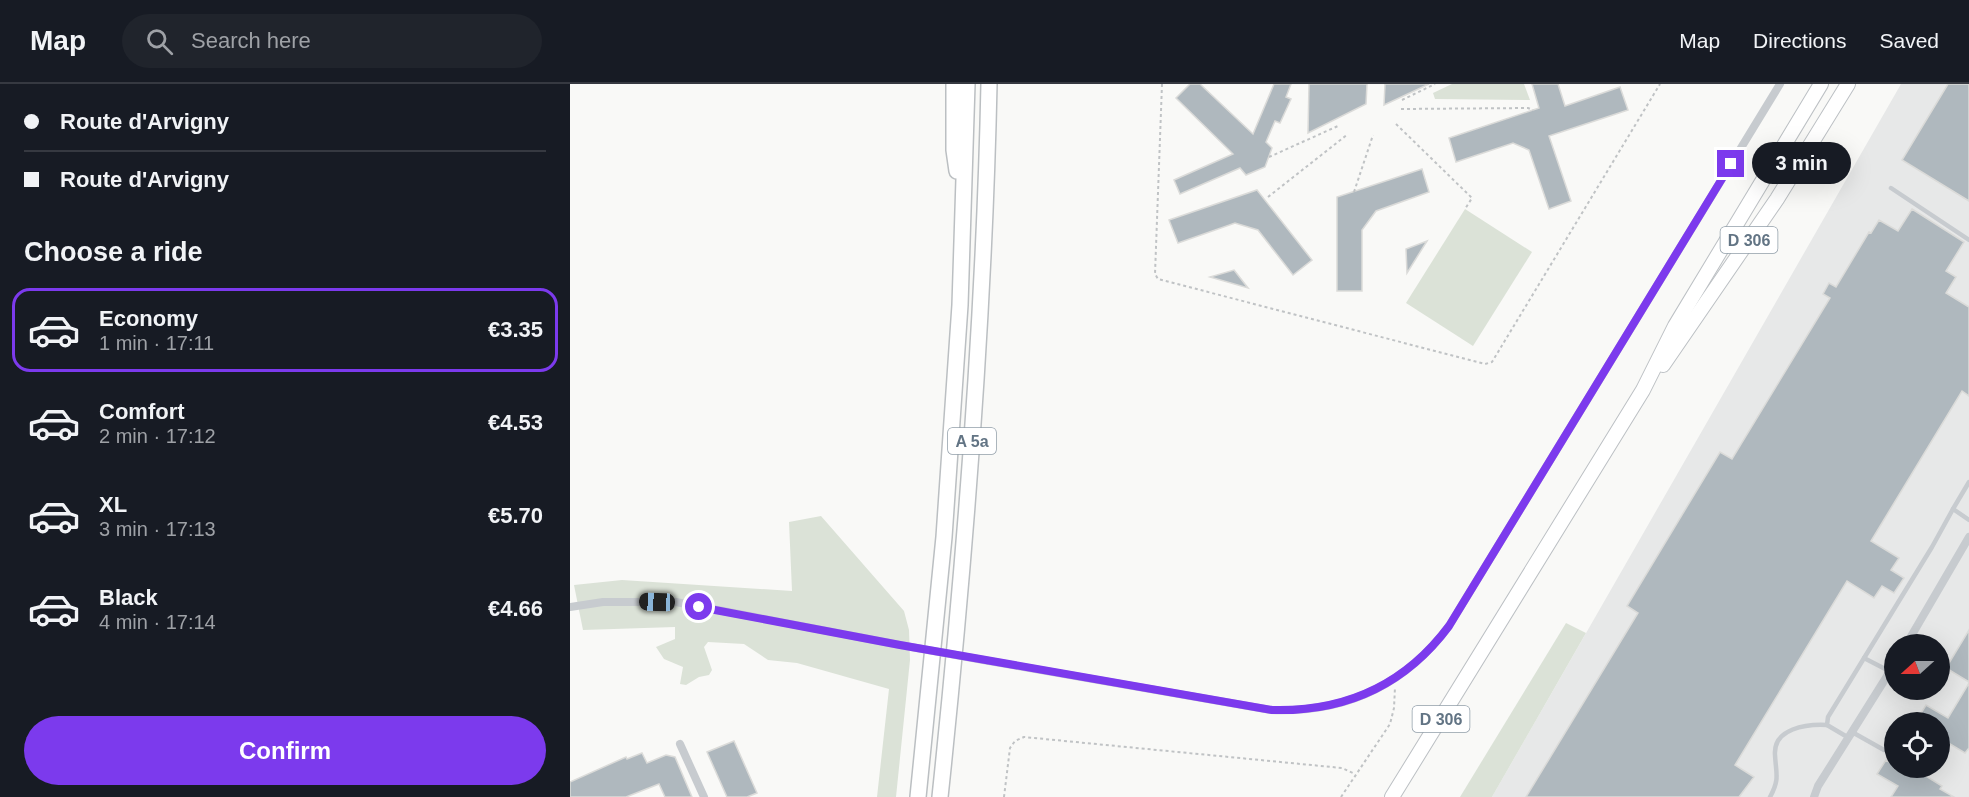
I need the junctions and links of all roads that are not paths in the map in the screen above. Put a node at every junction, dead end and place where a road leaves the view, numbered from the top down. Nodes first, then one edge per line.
1 (954, 84) edge
2 (967, 84) edge
3 (990, 84) edge
4 (1779, 84) edge
5 (1821, 84) edge
6 (1848, 84) edge
7 (1891, 188) dead end
8 (963, 210) junction
9 (1969, 240) edge
10 (1643, 390) junction
11 (1969, 482) edge
12 (1953, 509) junction
13 (1969, 520) edge
14 (1969, 537) edge
15 (570, 607) edge
16 (1912, 634) edge
17 (1864, 658) junction
18 (1884, 666) edge
19 (1884, 683) edge
20 (1827, 725) junction
21 (1850, 735) junction
22 (680, 744) dead end
23 (1884, 750) dead end
24 (704, 797) edge
25 (918, 797) edge
26 (940, 797) edge
27 (1392, 797) edge
28 (1770, 797) edge
29 (1814, 797) edge

1 - 8 highway
2 - 8 highway, A 5a
3 - 26 highway, A 5a
4 - 15 street, bridge
5 - 10 main road, D 306
6 - 10 main road, D 306
7 - 9 lane
8 - 25 highway, A 5a
10 - 27 main road, D 306
11 - 12 lane
12 - 13 lane
12 - 17 lane
14 - 16 street
17 - 18 lane
17 - 20 lane
19 - 21 street
20 - 21 lane
20 - 28 lane
21 - 23 lane
21 - 29 street
22 - 24 street

